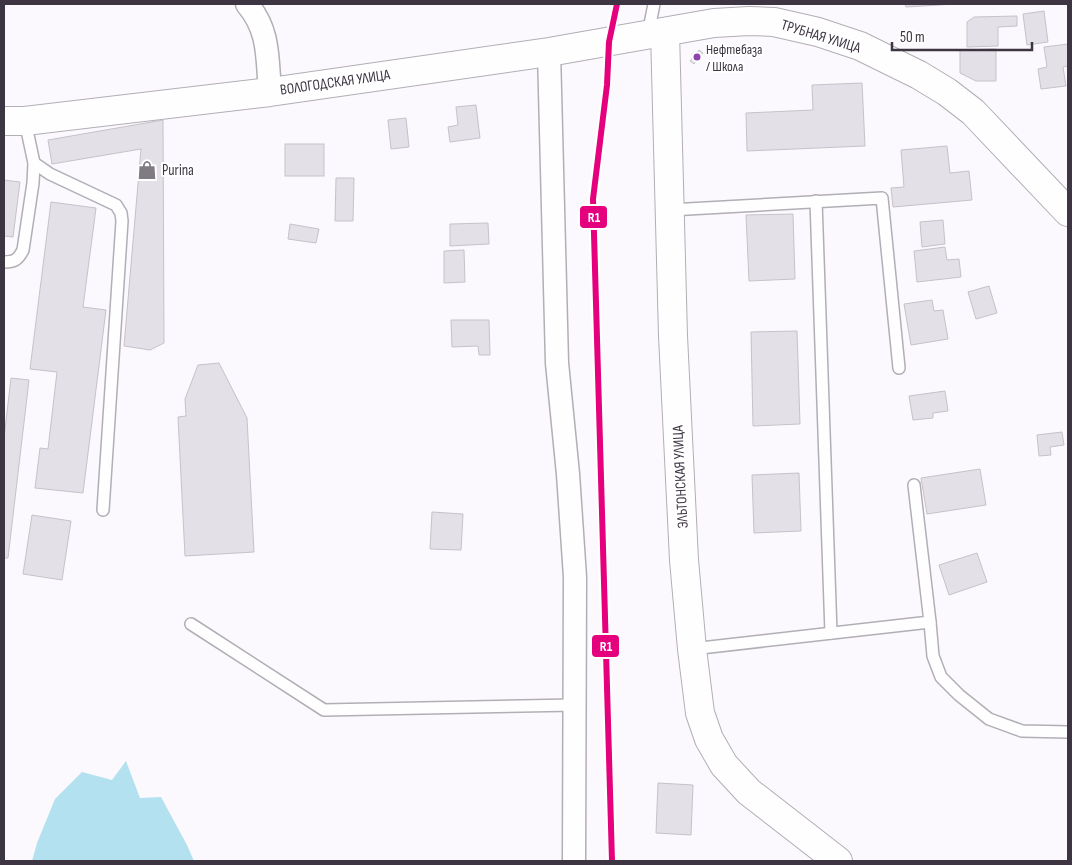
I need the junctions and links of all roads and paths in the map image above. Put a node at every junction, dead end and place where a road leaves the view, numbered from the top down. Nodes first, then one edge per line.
1 (247, 4) edge
2 (654, 4) edge
3 (657, 34) junction
4 (549, 52) junction
5 (270, 92) junction
6 (15, 121) edge
7 (34, 163) junction
8 (816, 202) junction
9 (670, 210) junction
10 (1068, 212) edge
11 (4, 262) edge
12 (899, 368) dead end
13 (914, 484) dead end
14 (103, 510) dead end
15 (930, 622) junction
16 (191, 624) dead end
17 (832, 633) junction
18 (692, 649) junction
19 (574, 705) junction
20 (1068, 732) edge
21 (574, 861) edge
22 (838, 861) edge

1 - 5 street
2 - 3 lane
3 - 4 main road, ВОЛОГОДСКАЯ УЛИЦА
3 - 9 main road, ЭЛЬТОНСКАЯ УЛИЦА
3 - 10 main road, ТРУБНАЯ УЛИЦА
4 - 5 main road, ВОЛОГОДСКАЯ УЛИЦА
4 - 19 street
5 - 6 main road, ВОЛОГОДСКАЯ УЛИЦА
6 - 7 lane
7 - 11 lane
7 - 14 lane
8 - 9 lane
8 - 12 lane
8 - 17 lane
9 - 18 main road, ЭЛЬТОНСКАЯ УЛИЦА
13 - 15 lane
15 - 17 lane
15 - 20 lane
16 - 19 lane
17 - 18 lane
18 - 22 main road, ЭЛЬТОНСКАЯ УЛИЦА
19 - 21 street

